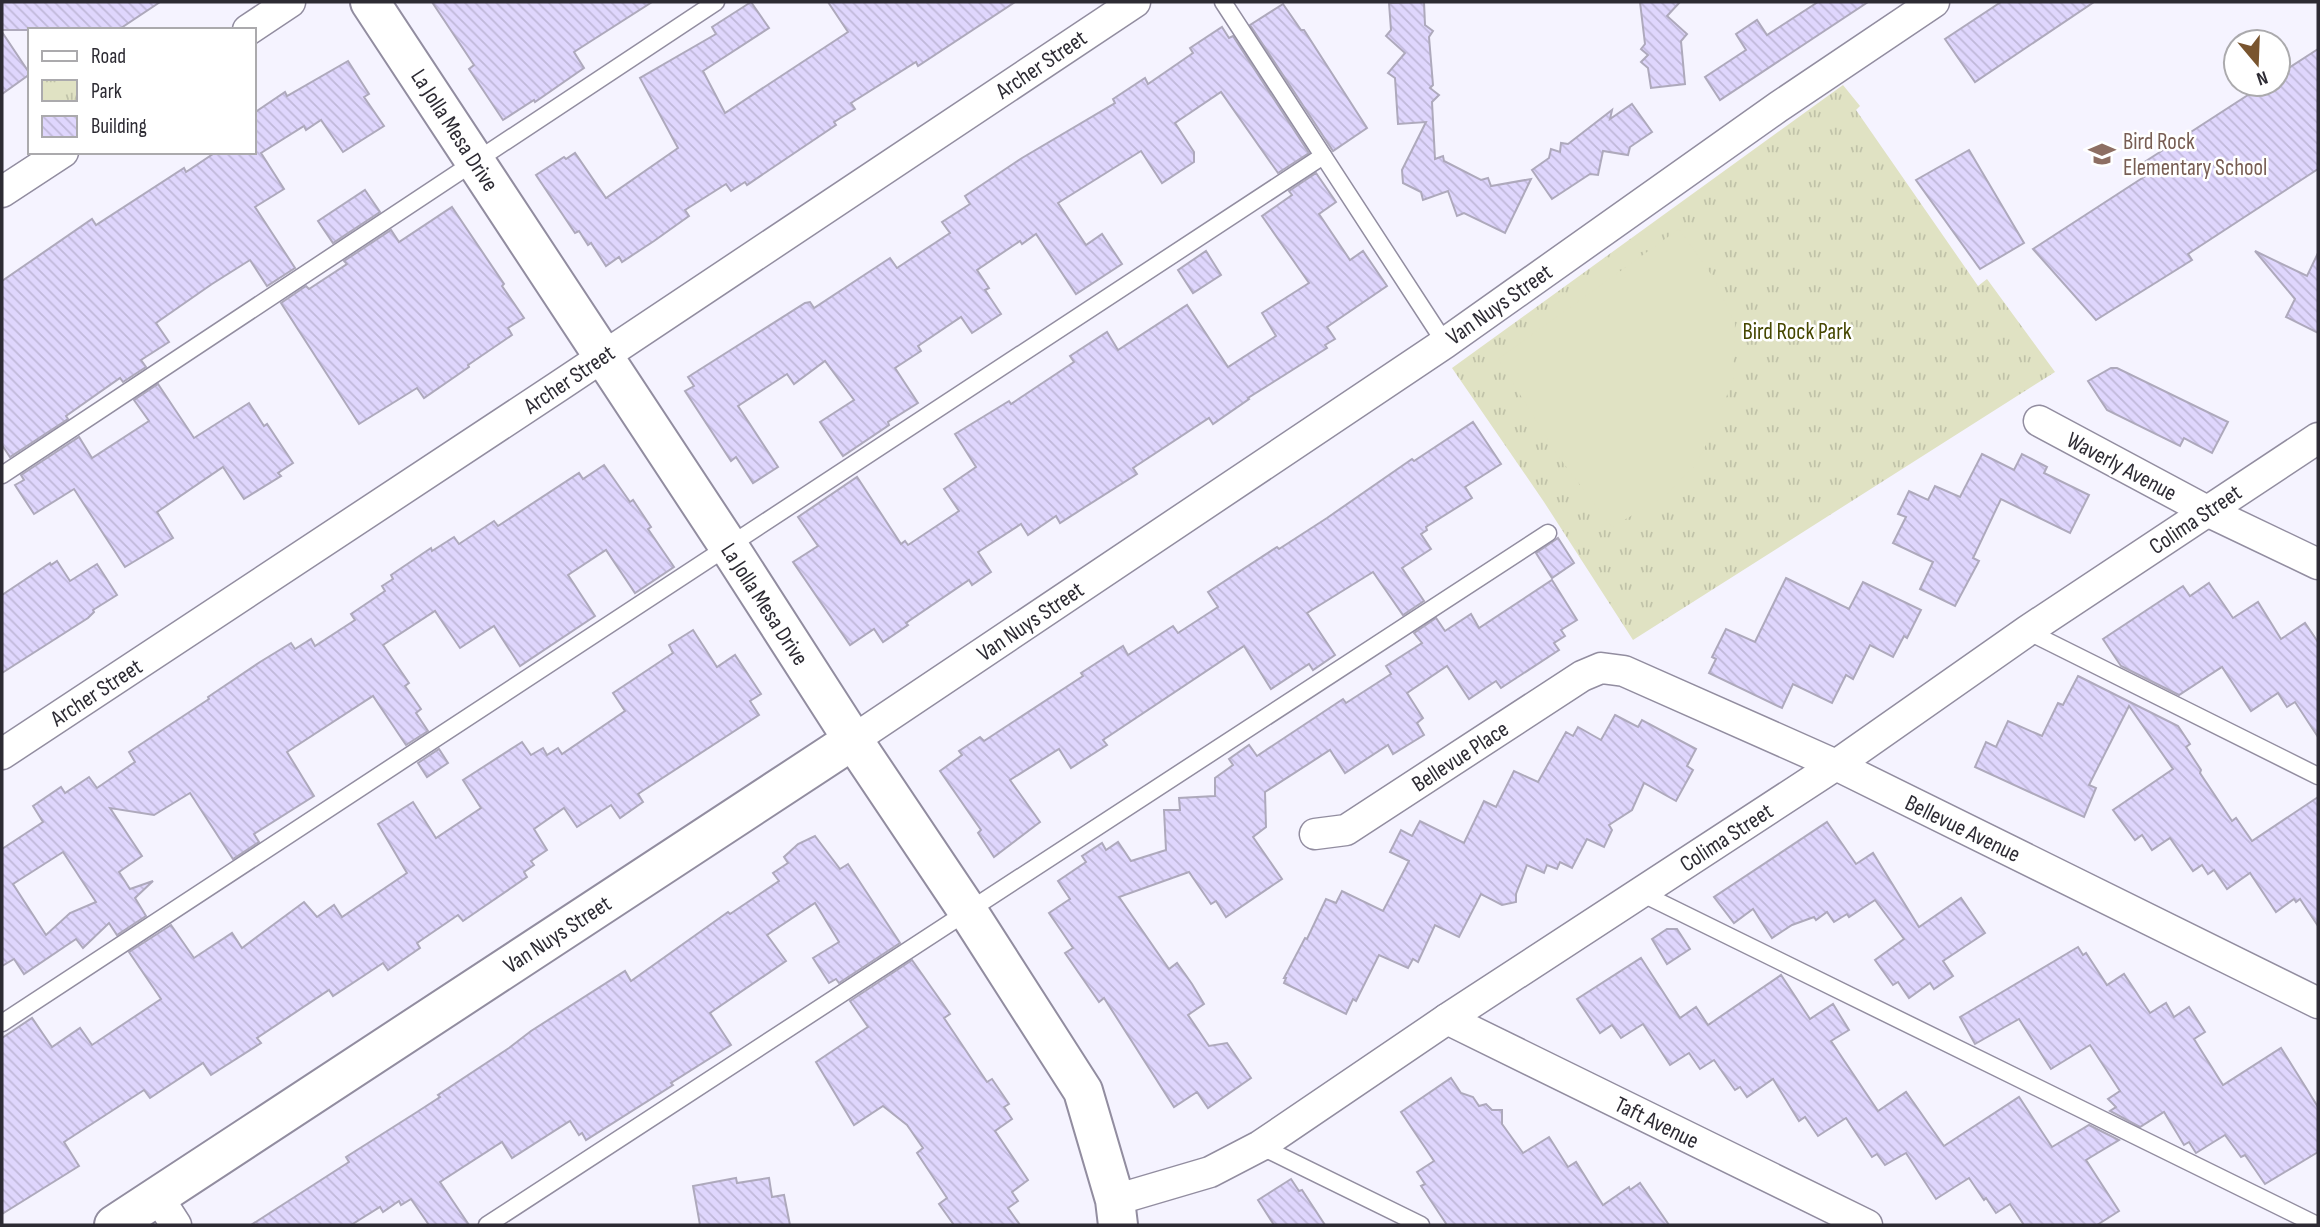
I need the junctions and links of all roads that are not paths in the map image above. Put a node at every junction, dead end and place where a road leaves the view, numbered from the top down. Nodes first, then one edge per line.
1 (290, 2) edge
2 (370, 2) edge
3 (716, 2) edge
4 (1135, 2) edge
5 (1223, 2) edge
6 (1934, 2) edge
7 (251, 28) edge
8 (59, 154) edge
9 (1323, 156) junction
10 (475, 161) junction
11 (2, 192) edge
12 (1444, 343) junction
13 (602, 356) junction
14 (2039, 421) dead end
15 (2318, 438) edge
16 (2, 475) edge
17 (2207, 511) junction
18 (1548, 533) dead end
19 (729, 547) junction
20 (2318, 565) edge
21 (2027, 631) junction
22 (1601, 667) joint
23 (852, 740) junction
24 (2, 754) edge
25 (1836, 765) junction
26 (2318, 776) edge
27 (1315, 834) dead end
28 (1641, 893) junction
29 (969, 913) junction
30 (2318, 1003) edge
31 (1447, 1020) junction
32 (2, 1023) edge
33 (1260, 1146) junction
34 (167, 1211) edge
35 (1117, 1213) edge
36 (114, 1225) edge
37 (488, 1225) edge
38 (1421, 1225) edge
39 (1867, 1225) edge
40 (2317, 1225) edge

1 - 7 street
2 - 10 street, La Jolla Mesa Drive
3 - 10 lane
4 - 13 street, Archer Street
5 - 9 lane
6 - 12 street, Van Nuys Street
8 - 11 street
9 - 12 lane
9 - 19 lane
10 - 13 street, La Jolla Mesa Drive
10 - 16 lane
12 - 23 street, Van Nuys Street
13 - 19 street, La Jolla Mesa Drive
13 - 24 street, Archer Street
14 - 17 street, Waverly Avenue
15 - 17 street, Colima Street
17 - 20 street, Waverly Avenue
17 - 21 street, Colima Street
18 - 29 lane
19 - 23 street, La Jolla Mesa Drive
19 - 32 lane
21 - 25 street, Colima Street
21 - 26 lane
22 - 25 street, Bellevue Avenue
22 - 27 street, Bellevue Place
23 - 29 street, La Jolla Mesa Drive
23 - 34 street, Van Nuys Street
25 - 28 street, Colima Street
25 - 30 street, Bellevue Avenue
28 - 31 street, Colima Street
28 - 40 lane
29 - 35 street, La Jolla Mesa Drive
29 - 37 lane
31 - 33 street, Colima Street
31 - 39 street, Taft Avenue
33 - 35 street, Colima Street
33 - 38 lane
34 - 36 street, Van Nuys Street

